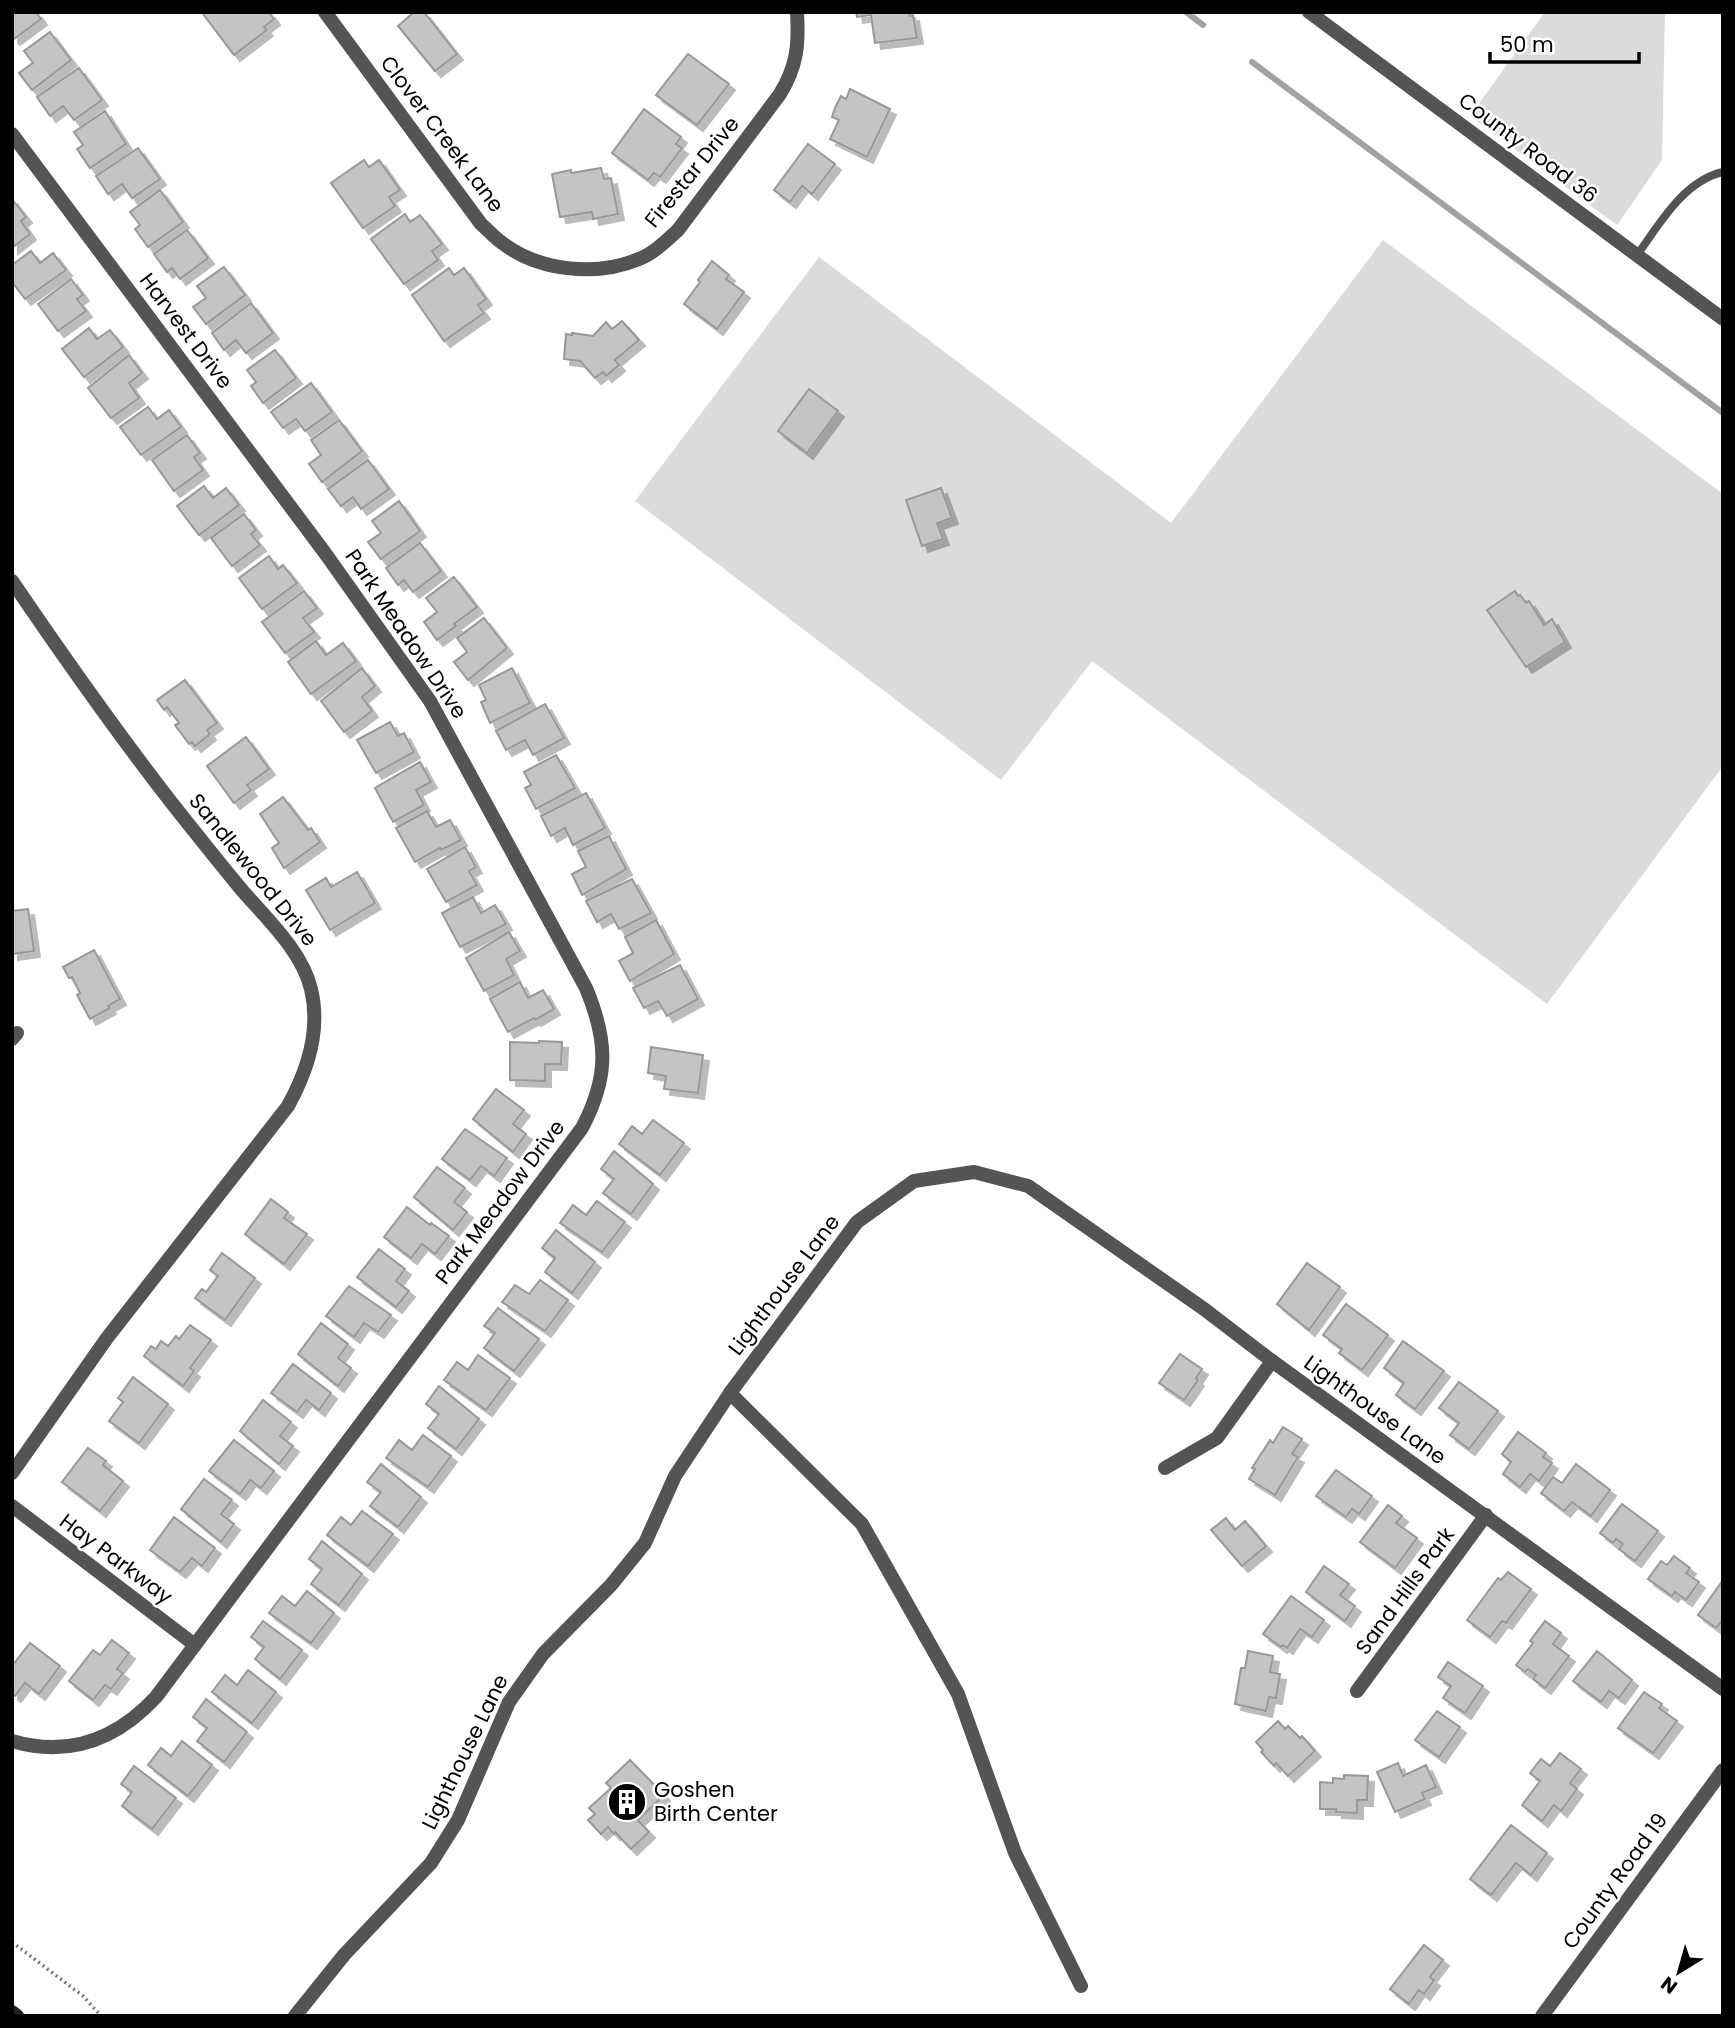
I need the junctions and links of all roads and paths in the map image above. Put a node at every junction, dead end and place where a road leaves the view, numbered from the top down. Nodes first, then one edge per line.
1 (325, 12) edge
2 (797, 12) edge
3 (1308, 12) edge
4 (12, 134) edge
5 (1723, 172) edge
6 (1637, 255) junction
7 (541, 263) joint
8 (1723, 319) edge
9 (326, 554) joint
10 (12, 581) edge
11 (1272, 1361) junction
12 (730, 1393) junction
13 (1165, 1468) dead end
14 (12, 1473) edge
15 (12, 1506) edge
16 (1486, 1516) junction
17 (195, 1645) junction
18 (1723, 1689) edge
19 (1357, 1691) dead end
20 (12, 1741) edge
21 (1723, 1770) edge
22 (12, 1942) edge
23 (1081, 1986) dead end
24 (12, 2012) edge
25 (17, 2016) edge
26 (101, 2016) edge
27 (295, 2016) edge
28 (1542, 2016) edge

1 - 7 street, Clover Creek Lane
2 - 7 street, Firestar Drive
3 - 6 street, County Road 36
4 - 9 street, Harvest Drive
5 - 6 lane
6 - 8 street, County Road 36
9 - 17 street, Park Meadow Drive
10 - 14 street, Sandlewood Drive
11 - 12 street, Lighthouse Lane
11 - 13 street
11 - 16 street, Lighthouse Lane
12 - 23 street
12 - 27 street, Lighthouse Lane
15 - 17 street, Hay Parkway
16 - 18 street, Lighthouse Lane
16 - 19 street, Sand Hills Park
17 - 20 street, Park Meadow Drive
21 - 28 street, County Road 19
22 - 26 path
24 - 25 main road

